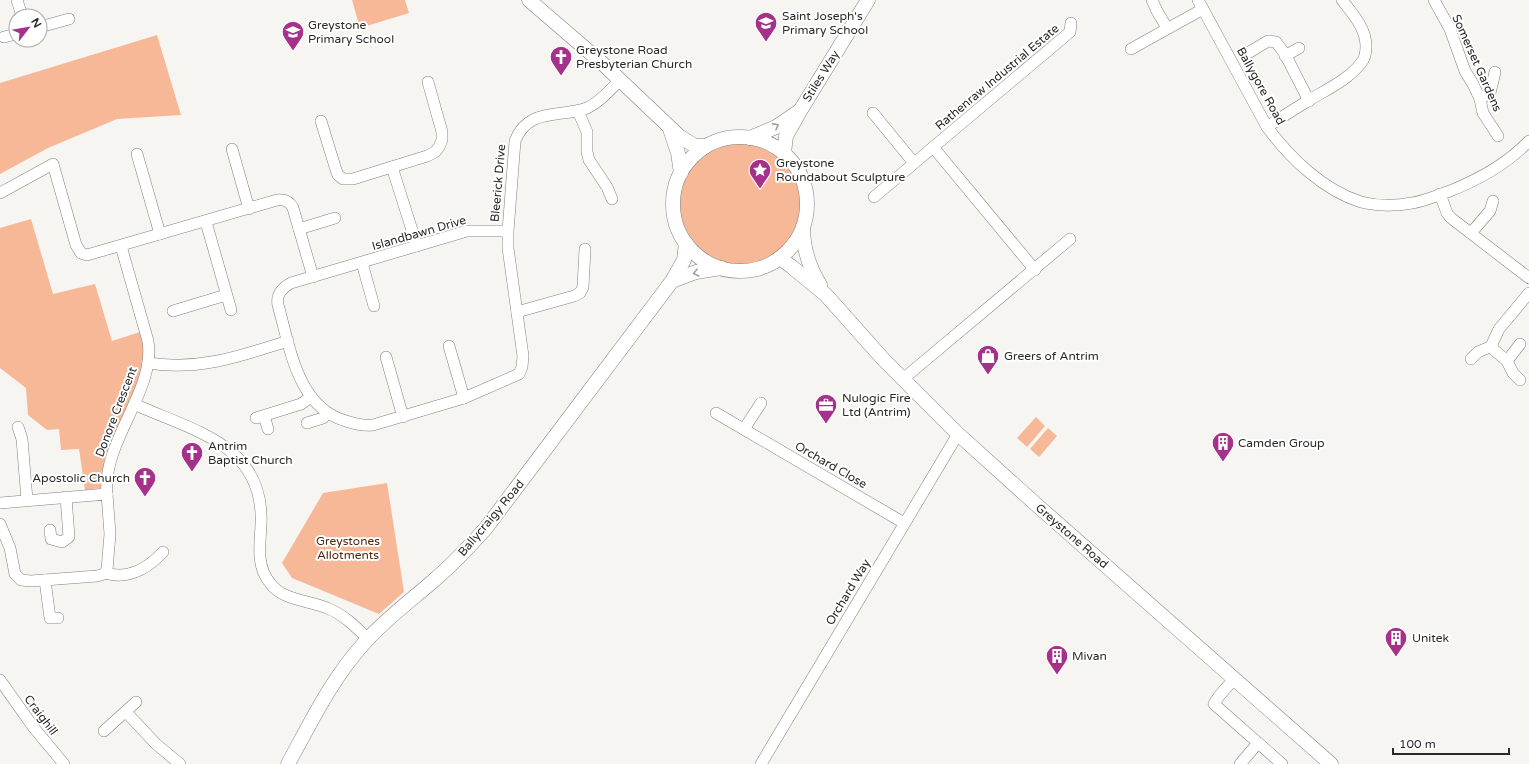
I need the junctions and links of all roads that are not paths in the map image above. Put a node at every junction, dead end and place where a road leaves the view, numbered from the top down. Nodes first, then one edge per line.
1 (529, 0) edge
2 (868, 0) edge
3 (1152, 0) edge
4 (1342, 0) edge
5 (1434, 0) edge
6 (1201, 4) edge
7 (69, 19) dead end
8 (1071, 23) dead end
9 (48, 25) edge
10 (1167, 28) junction
11 (8, 36) edge
12 (4, 37) dead end
13 (1299, 48) dead end
14 (1137, 50) dead end
15 (1248, 52) dead end
16 (1285, 56) junction
17 (1495, 72) dead end
18 (620, 80) junction
19 (428, 82) dead end
20 (1480, 99) junction
21 (1309, 101) junction
22 (578, 111) junction
23 (800, 111) junction
24 (873, 113) dead end
25 (321, 121) dead end
26 (1267, 127) junction
27 (670, 128) junction
28 (1498, 136) dead end
29 (750, 138) junction
30 (1529, 140) edge
31 (706, 146) junction
32 (933, 147) junction
33 (232, 149) dead end
34 (784, 153) junction
35 (137, 154) dead end
36 (914, 163) junction
37 (392, 167) junction
38 (681, 173) junction
39 (0, 193) edge
40 (1440, 194) junction
41 (874, 197) dead end
42 (612, 199) dead end
43 (1493, 201) dead end
44 (249, 209) junction
45 (335, 218) dead end
46 (206, 222) junction
47 (803, 227) junction
48 (299, 229) junction
49 (508, 231) junction
50 (1471, 233) junction
51 (160, 234) junction
52 (1070, 239) dead end
53 (686, 244) junction
54 (121, 246) junction
55 (418, 246) junction
56 (585, 249) dead end
57 (780, 258) junction
58 (362, 263) junction
59 (720, 268) junction
60 (1035, 270) junction
61 (313, 277) junction
62 (1529, 278) edge
63 (672, 281) junction
64 (1529, 293) edge
65 (226, 295) junction
66 (826, 295) junction
67 (374, 306) dead end
68 (231, 310) dead end
69 (174, 311) dead end
70 (517, 312) junction
71 (288, 341) junction
72 (1520, 344) dead end
73 (449, 346) dead end
74 (1492, 346) junction
75 (386, 358) dead end
76 (1471, 359) dead end
77 (1507, 361) junction
78 (148, 363) junction
79 (903, 379) junction
80 (1520, 380) dead end
81 (310, 397) junction
82 (464, 398) junction
83 (761, 403) dead end
84 (134, 404) junction
85 (327, 413) junction
86 (716, 413) dead end
87 (403, 416) junction
88 (306, 423) dead end
89 (18, 428) dead end
90 (268, 429) dead end
91 (744, 429) junction
92 (958, 434) junction
93 (107, 494) junction
94 (66, 497) junction
95 (28, 500) junction
96 (0, 503) edge
97 (904, 523) junction
98 (0, 524) edge
99 (50, 530) dead end
100 (163, 552) dead end
101 (105, 573) junction
102 (45, 580) junction
103 (58, 618) dead end
104 (368, 639) junction
105 (1234, 679) junction
106 (1, 685) edge
107 (136, 702) dead end
108 (126, 712) junction
109 (104, 731) dead end
110 (1258, 743) junction
111 (64, 764) edge
112 (180, 764) edge
113 (288, 764) edge
114 (761, 764) edge
115 (1240, 764) edge
116 (1282, 764) edge
117 (1331, 764) edge

1 - 18 main road
2 - 23 main road, Stiles Way
3 - 10 street
4 - 21 street
5 - 20 street, Somerset Gardens
6 - 10 street
6 - 26 street, Ballygore Road
7 - 9 street
8 - 32 street, Rathenraw Industrial Estate
10 - 14 street
11 - 12 street
13 - 16 street
15 - 16 street
16 - 21 street
17 - 20 street
18 - 22 street, Bleerick Drive
18 - 27 main road
19 - 37 street
20 - 28 street, Somerset Gardens
21 - 26 street
22 - 42 street
22 - 49 street, Bleerick Drive
29 -> 23 main road, Stiles Way
23 - 34 main road, Stiles Way
24 - 36 street
25 - 37 street
26 - 40 street, Ballygore Road
27 - 31 main road
27 - 38 main road
29 - 31 main road
29 - 34 main road
30 - 40 street, Ballygore Road
31 - 38 main road
32 - 36 street, Rathenraw Industrial Estate
32 - 60 street, Rathenraw Industrial Estate
33 - 44 street
34 - 47 main road
35 - 51 street
36 - 41 street, Rathenraw Industrial Estate
37 - 55 street
38 - 53 main road
39 - 54 street
40 - 50 street
43 - 50 street
44 - 46 street
44 - 48 street
45 - 48 street
46 - 51 street
46 - 65 street
47 - 57 main road
47 - 66 main road, Greystone Road
48 - 61 street
49 - 55 street, Islandbawn Drive
49 - 70 street
50 - 62 street
51 - 54 street
52 - 60 street
53 - 59 main road
53 - 63 main road, Ballycraigy Road
54 - 78 street, Donore Crescent
55 - 58 street, Islandbawn Drive
56 - 70 street
57 - 59 main road
57 - 66 main road, Greystone Road
58 - 61 street, Islandbawn Drive
58 - 67 street, Islandbawn Drive
59 -> 63 main road
60 - 79 street
61 - 71 street, Islandbawn Drive
63 - 104 main road, Ballycraigy Road
64 - 74 street
65 - 68 street
65 - 69 street
66 - 79 main road, Greystone Road
70 - 82 street
71 - 78 street, Donore Crescent
71 - 81 street
72 - 77 street
73 - 82 street
74 - 76 street
74 - 77 street
75 - 87 street
77 - 80 street
78 - 84 street, Donore Crescent
79 - 92 main road, Greystone Road
81 - 85 street
81 - 90 street
82 - 87 street
83 - 91 street
84 - 93 street, Donore Crescent
84 - 104 street
85 - 87 street
85 - 88 street
86 - 91 street, Orchard Close
89 - 95 street
91 - 97 street, Orchard Close
92 - 97 street, Orchard Way
92 - 105 main road, Greystone Road
93 - 94 street
93 - 101 street, Donore Crescent
94 - 95 street
94 - 99 street
95 - 96 street
97 - 114 street, Orchard Way
98 - 102 street
100 - 101 street
101 - 102 street
102 - 103 street
104 - 113 main road, Ballycraigy Road
105 - 110 street
105 - 117 main road, Greystone Road
106 - 111 street, Craighill
107 - 108 street
108 - 109 street
108 - 112 street
110 - 115 street
110 - 116 street

